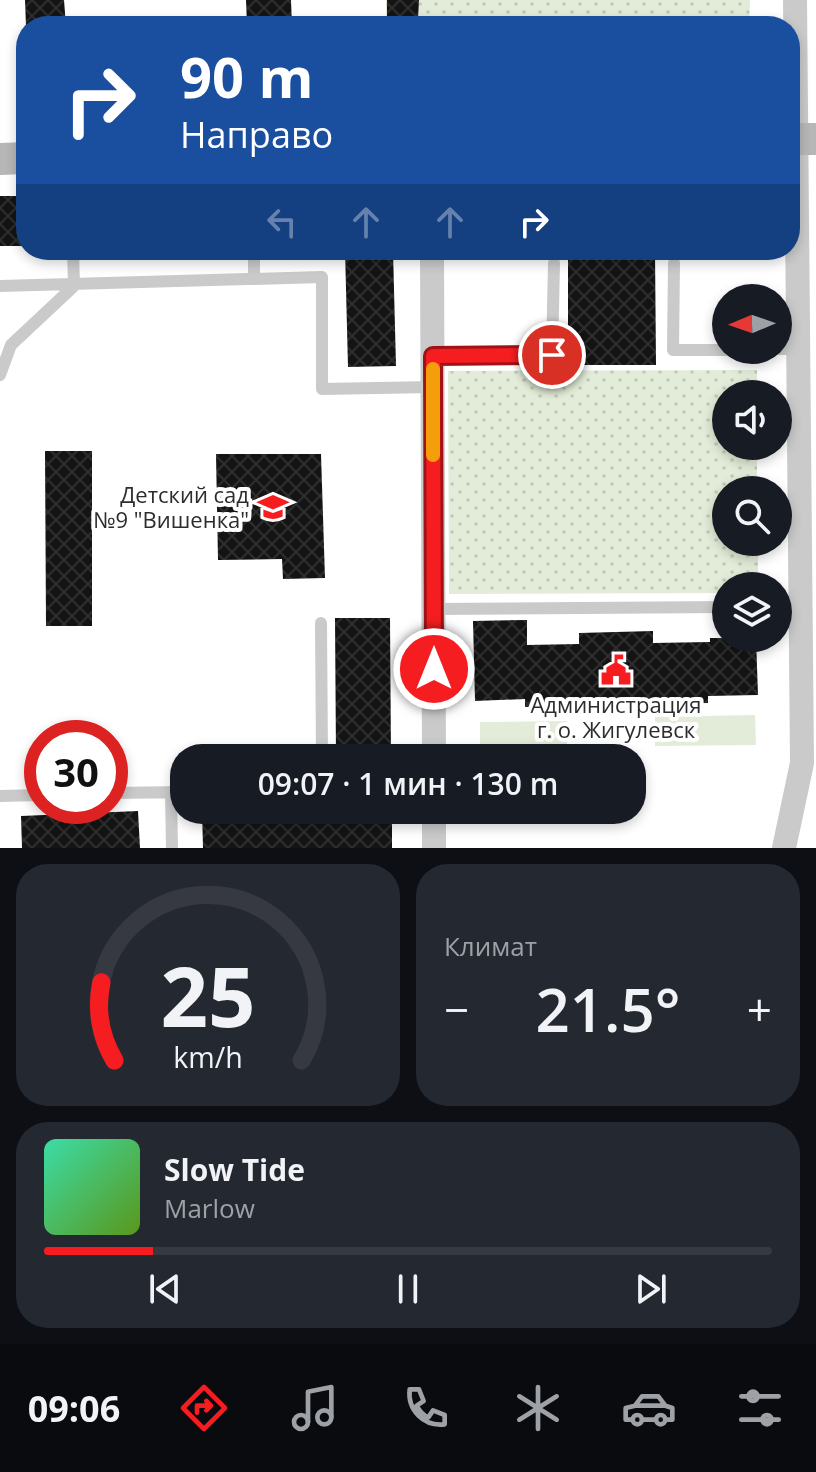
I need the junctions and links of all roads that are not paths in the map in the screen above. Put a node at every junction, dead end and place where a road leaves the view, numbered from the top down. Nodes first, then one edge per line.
1 (800, 116) edge
2 (801, 139) edge
3 (73, 260) edge
4 (254, 260) edge
5 (432, 260) edge
6 (794, 260) edge
7 (554, 263) dead end
8 (674, 263) dead end
9 (254, 279) junction
10 (0, 286) edge
11 (74, 286) junction
12 (792, 297) edge
13 (712, 350) edge
14 (433, 356) junction
15 (789, 364) edge
16 (0, 375) edge
17 (433, 387) junction
18 (790, 572) edge
19 (712, 607) edge
20 (434, 609) junction
21 (321, 623) dead end
22 (792, 632) edge
23 (322, 744) edge
24 (434, 744) edge
25 (170, 792) edge
26 (128, 793) edge
27 (24, 795) edge
28 (0, 796) edge
29 (175, 824) edge
30 (434, 824) edge
31 (172, 848) edge
32 (434, 848) edge
33 (784, 848) edge

1 - 2 street
3 - 11 lane
4 - 9 lane
5 - 14 street
6 - 12 street
7 - 14 lane
8 - 13 lane
9 - 11 lane
9 - 17 lane
10 - 11 lane
11 - 16 lane
14 - 17 street
15 - 18 street
17 - 20 street
19 - 20 lane
20 - 24 street
21 - 23 lane
22 - 33 street
25 - 26 lane
27 - 28 lane
29 - 31 lane
30 - 32 street

